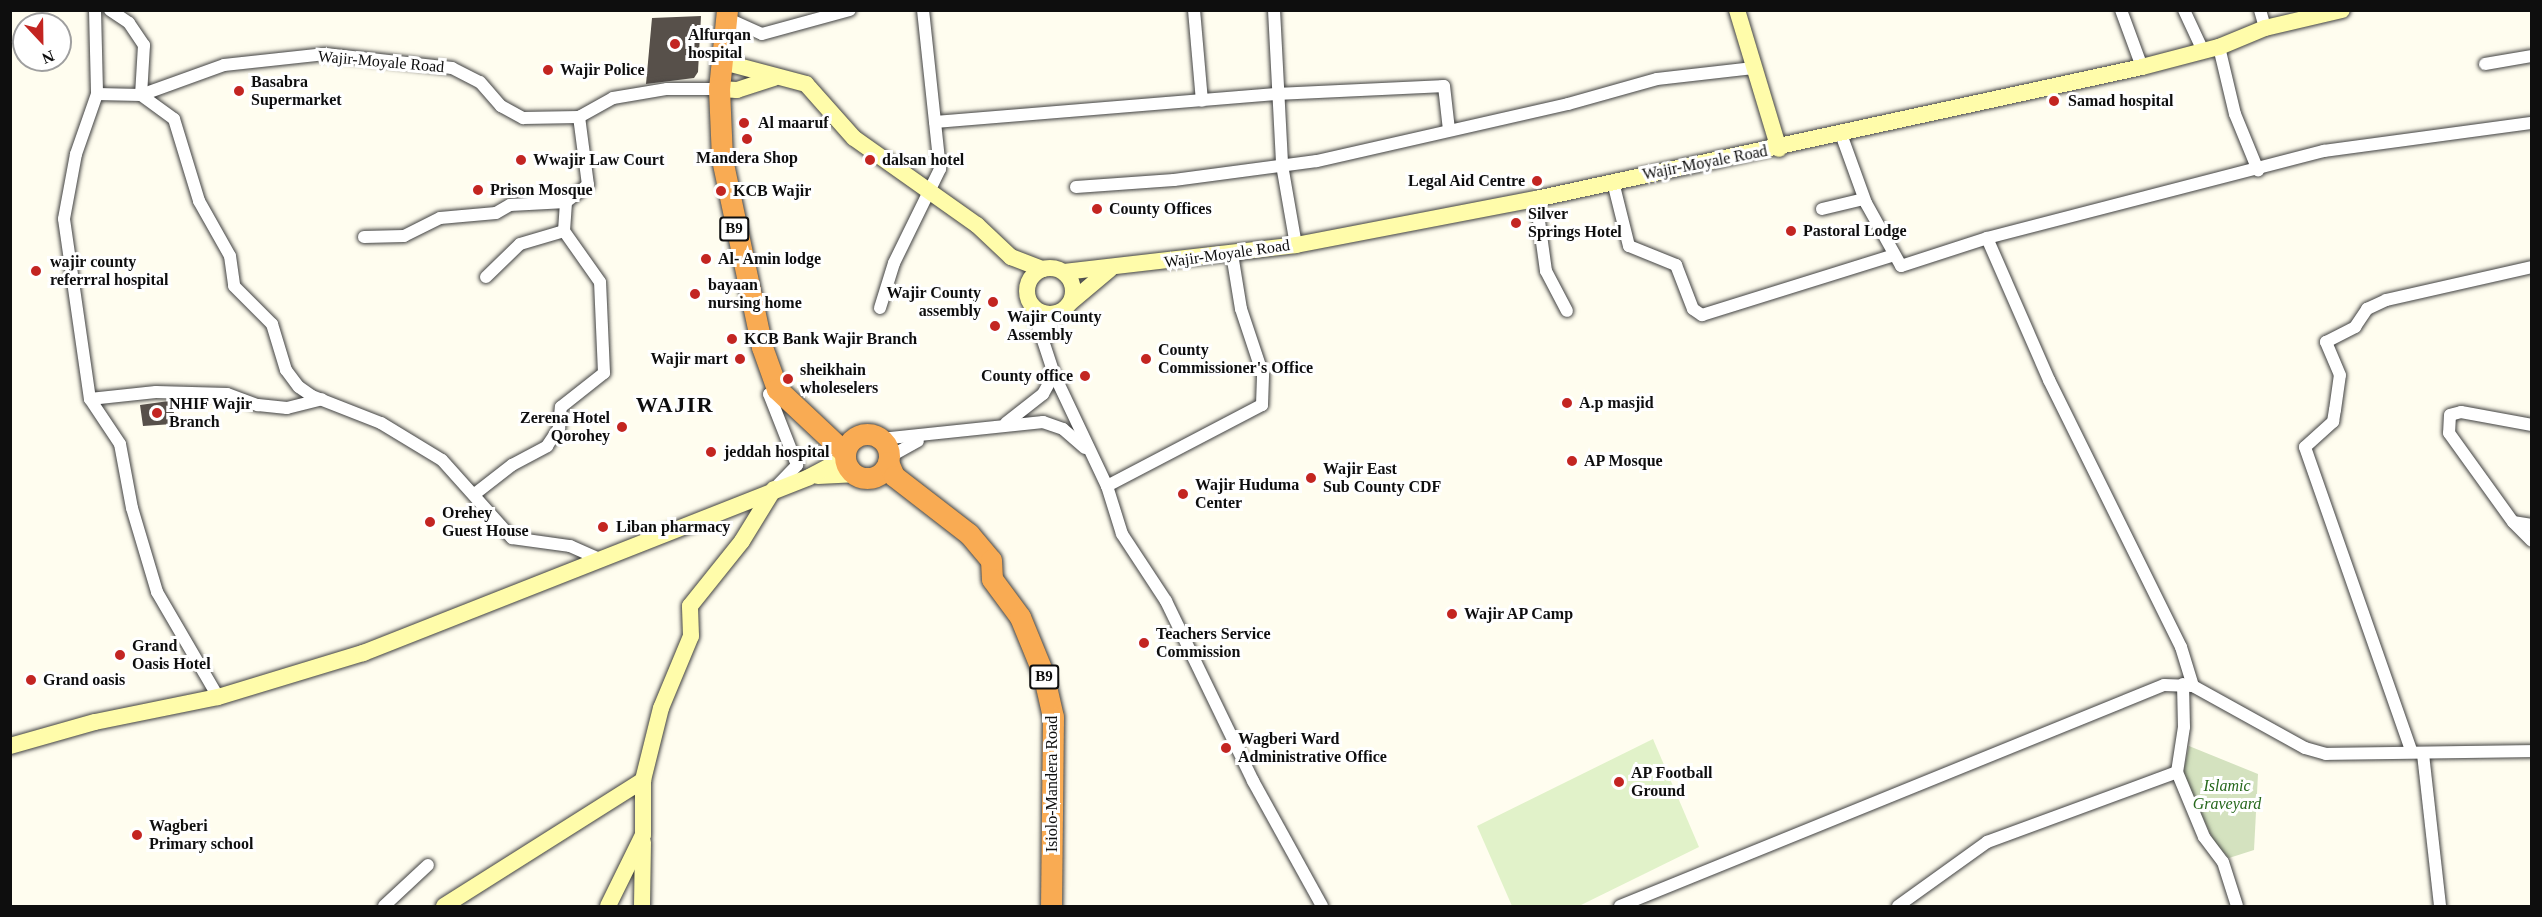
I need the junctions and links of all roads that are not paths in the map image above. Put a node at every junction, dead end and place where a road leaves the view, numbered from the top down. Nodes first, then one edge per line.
1 (95, 10) edge
2 (110, 10) edge
3 (850, 10) edge
4 (923, 10) edge
5 (1194, 10) edge
6 (1274, 10) edge
7 (1737, 10) edge
8 (2121, 10) edge
9 (2184, 10) edge
10 (2260, 10) edge
11 (2335, 11) edge
12 (726, 14) edge
13 (2265, 28) junction
14 (2211, 49) junction
15 (2532, 56) edge
16 (723, 62) junction
17 (2485, 64) dead end
18 (2142, 67) junction
19 (1753, 68) junction
20 (774, 78) junction
21 (719, 89) junction
22 (97, 93) junction
23 (1276, 94) junction
24 (141, 95) junction
25 (1202, 101) junction
26 (579, 117) junction
27 (935, 122) junction
28 (2532, 123) edge
29 (1449, 130) junction
30 (1841, 135) junction
31 (1779, 149) junction
32 (1282, 165) junction
33 (2258, 170) junction
34 (1613, 182) junction
35 (1076, 187) dead end
36 (932, 192) junction
37 (1536, 199) junction
38 (1864, 199) junction
39 (566, 202) junction
40 (1822, 209) dead end
41 (564, 231) junction
42 (364, 237) dead end
43 (1987, 238) junction
44 (1296, 245) junction
45 (1232, 254) junction
46 (1892, 256) junction
47 (1011, 257) junction
48 (2532, 267) edge
49 (1043, 269) junction
50 (1110, 269) junction
51 (1064, 272) junction
52 (486, 277) dead end
53 (1029, 296) junction
54 (1071, 302) junction
55 (880, 308) dead end
56 (1567, 311) dead end
57 (1054, 314) junction
58 (1044, 342) junction
59 (1054, 374) junction
60 (777, 389) junction
61 (90, 399) junction
62 (323, 399) junction
63 (1006, 423) junction
64 (817, 425) junction
65 (2532, 425) edge
66 (930, 436) junction
67 (880, 448) junction
68 (1088, 451) junction
69 (853, 465) junction
70 (1107, 486) junction
71 (774, 489) junction
72 (476, 494) junction
73 (916, 495) junction
74 (2513, 522) junction
75 (2532, 525) edge
76 (2532, 541) edge
77 (601, 560) junction
78 (2188, 685) junction
79 (218, 698) junction
80 (10, 746) edge
81 (2532, 750) edge
82 (2417, 752) junction
83 (2177, 772) junction
84 (643, 780) junction
85 (643, 835) junction
86 (428, 865) dead end
87 (384, 906) edge
88 (444, 906) edge
89 (608, 906) edge
90 (642, 906) edge
91 (1051, 906) edge
92 (1322, 906) edge
93 (1620, 906) edge
94 (1898, 906) edge
95 (2237, 906) edge
96 (2440, 906) edge

1 - 22 street
2 - 24 street
3 - 12 street
4 - 27 street
5 - 25 street
6 - 23 street
7 - 19 main road
8 - 18 street
9 - 14 street
10 - 13 street
11 - 13 main road, Wajir-Moyale Road
12 - 16 highway, Isiolo-Mandera Road / B9
13 - 14 main road, Wajir-Moyale Road
14 - 18 main road, Wajir-Moyale Road
14 - 33 street
15 - 17 street
16 - 20 main road
16 - 21 highway, Isiolo-Mandera Road / B9
18 - 30 main road, Wajir-Moyale Road
19 - 29 street
19 - 31 main road
20 - 21 main road
20 - 36 main road
21 - 26 street, Wajir-Moyale Road
21 - 60 highway, Isiolo-Mandera Road / B9
22 - 24 street, Wajir-Moyale Road
22 - 61 street
23 - 25 street
23 - 29 street
23 - 32 street
24 - 26 street, Wajir-Moyale Road
24 - 62 street
25 - 27 street
26 - 39 street
27 - 36 street
28 - 33 street
29 - 32 street
30 - 31 main road, Wajir-Moyale Road
30 - 38 street
31 - 34 main road, Wajir-Moyale Road
32 - 35 street
32 - 44 street
33 - 43 street
34 - 37 main road, Wajir-Moyale Road
34 - 46 street
36 - 47 main road
36 - 55 street
37 - 44 main road, Wajir-Moyale Road
37 - 56 street
38 - 40 street
38 - 46 street
39 - 41 street
39 - 42 street
41 - 52 street
41 - 72 street
43 - 46 street
43 - 78 street
44 - 45 main road, Wajir-Moyale Road
45 - 50 main road, Wajir-Moyale Road
45 - 70 street
47 - 49 main road
47 - 53 main road
48 - 82 street
49 - 51 main road
49 - 53 main road
50 - 51 main road, Wajir-Moyale Road
50 - 54 main road
51 - 54 main road
53 - 57 main road
53 - 58 street
54 - 57 main road
57 - 58 street
58 - 59 street
59 - 63 street
59 - 68 street
60 - 64 highway, Isiolo-Mandera Road / B9
60 - 71 street
61 - 62 street
61 - 79 street
62 - 72 street
63 - 66 street
63 - 68 street
64 - 67 highway
64 - 69 highway, Isiolo-Mandera Road / B9
65 - 74 street
66 - 67 street
66 - 67 street
67 - 69 highway
67 - 69 highway
67 - 73 highway, Isiolo-Mandera Road / B9
68 - 70 street
69 - 71 main road
69 - 73 highway, Isiolo-Mandera Road / B9
70 - 92 street
71 - 77 main road
71 - 84 main road
72 - 77 street
73 - 91 highway, Isiolo-Mandera Road / B9
74 - 75 street
74 - 76 street
77 - 79 main road
78 - 82 street
78 - 83 street
78 - 93 street
79 - 80 main road
81 - 82 street
82 - 96 street
83 - 94 street
83 - 95 street
84 - 85 main road
84 - 88 main road
85 - 89 main road
85 - 90 main road
86 - 87 street

